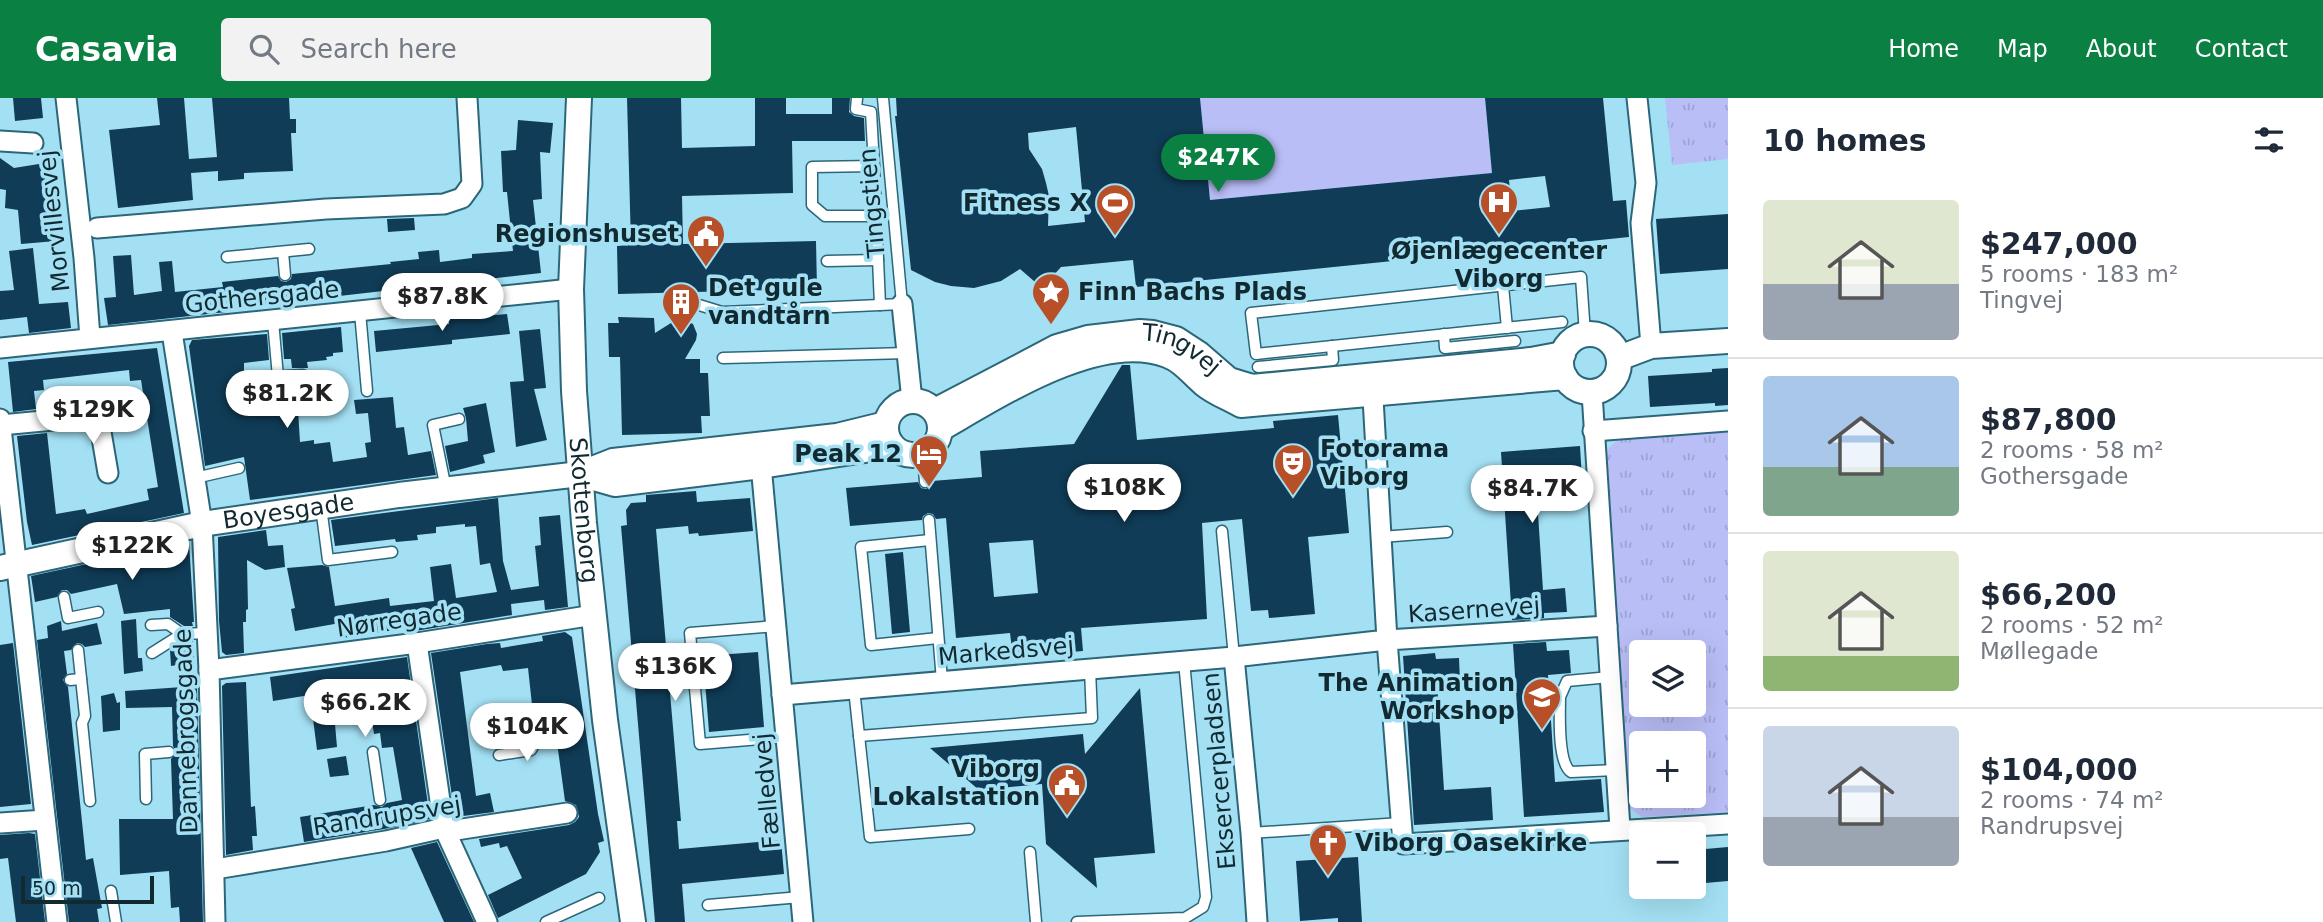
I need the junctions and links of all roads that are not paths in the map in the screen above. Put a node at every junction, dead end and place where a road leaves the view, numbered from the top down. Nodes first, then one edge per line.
1 (66, 98) edge
2 (467, 98) edge
3 (579, 98) edge
4 (857, 98) edge
5 (883, 98) edge
6 (1637, 98) edge
7 (0, 141) edge
8 (33, 143) dead end
9 (874, 166) junction
10 (876, 216) junction
11 (97, 228) dead end
12 (309, 249) dead end
13 (283, 252) junction
14 (227, 257) dead end
15 (878, 260) junction
16 (827, 261) dead end
17 (285, 275) dead end
18 (1503, 286) junction
19 (571, 289) junction
20 (902, 304) junction
21 (880, 305) junction
22 (677, 306) dead end
23 (360, 312) junction
24 (284, 317) junction
25 (1562, 322) dead end
26 (1507, 328) junction
27 (172, 332) junction
28 (1444, 334) junction
29 (1586, 334) junction
30 (90, 338) junction
31 (1515, 341) dead end
32 (1728, 341) edge
33 (1332, 346) junction
34 (1651, 346) junction
35 (0, 348) edge
36 (907, 353) junction
37 (723, 358) dead end
38 (1619, 358) junction
39 (1564, 366) junction
40 (1258, 368) dead end
41 (303, 374) dead end
42 (278, 377) junction
43 (251, 378) dead end
44 (1372, 384) junction
45 (367, 391) dead end
46 (1592, 393) junction
47 (929, 414) junction
48 (0, 419) edge
49 (460, 419) dead end
50 (1728, 422) edge
51 (1, 425) edge
52 (1594, 431) junction
53 (888, 435) junction
54 (923, 454) junction
55 (760, 456) junction
56 (239, 468) dead end
57 (3, 469) edge
58 (108, 473) dead end
59 (580, 474) junction
60 (195, 478) junction
61 (925, 482) dead end
62 (446, 489) junction
63 (321, 506) junction
64 (929, 520) dead end
65 (202, 524) junction
66 (1222, 531) dead end
67 (1447, 532) dead end
68 (1381, 537) junction
69 (930, 540) junction
70 (392, 552) dead end
71 (8, 566) edge
72 (64, 597) dead end
73 (98, 612) dead end
74 (594, 615) junction
75 (151, 625) dead end
76 (776, 626) junction
77 (1606, 626) junction
78 (207, 633) junction
79 (182, 634) junction
80 (938, 638) junction
81 (1387, 640) junction
82 (417, 643) junction
83 (78, 650) dead end
84 (152, 653) dead end
85 (1234, 657) junction
86 (1184, 661) junction
87 (1090, 669) junction
88 (209, 670) junction
89 (1610, 677) junction
90 (81, 679) junction
91 (70, 680) dead end
92 (942, 681) junction
93 (854, 689) junction
94 (782, 695) junction
95 (552, 729) dead end
96 (859, 736) junction
97 (786, 737) junction
98 (373, 751) dead end
99 (169, 752) dead end
100 (499, 755) dead end
101 (1616, 769) junction
102 (146, 799) dead end
103 (380, 800) dead end
104 (89, 801) dead end
105 (567, 813) dead end
106 (46, 820) junction
107 (0, 823) edge
108 (1401, 823) junction
109 (1728, 824) edge
110 (444, 828) junction
111 (969, 829) dead end
112 (1620, 829) junction
113 (1251, 832) junction
114 (1030, 852) dead end
115 (215, 869) junction
116 (111, 891) dead end
117 (801, 897) junction
118 (599, 898) dead end
119 (708, 905) dead end
120 (57, 922) edge
121 (116, 922) edge
122 (215, 922) edge
123 (487, 922) edge
124 (547, 922) edge
125 (633, 922) edge
126 (803, 922) edge
127 (1036, 922) edge
128 (1077, 922) edge
129 (1257, 922) edge

1 - 30 street, Morvillesvej
2 - 11 street
3 - 19 street, Skottenborg
4 - 9 lane
5 - 20 lane, Tingstien
6 - 34 street
7 - 8 street
9 - 10 lane
9 - 10 lane
10 - 15 lane
12 - 13 lane
13 - 14 lane
13 - 17 lane
15 - 16 lane
15 - 21 lane
18 - 26 lane
18 - 29 lane
18 - 33 lane
19 - 23 street, Gothersgade
19 - 59 street, Skottenborg
20 - 21 lane
20 - 36 street
21 - 22 lane
23 - 24 street, Gothersgade
23 - 45 lane
24 - 27 street, Gothersgade
24 - 42 lane
25 - 26 lane
26 - 28 lane
27 - 30 street, Gothersgade
27 - 60 street, Dannebrogsgade
28 - 31 lane
28 - 33 lane
29 - 38 street
29 - 39 street
30 - 35 street, Gothersgade
32 - 34 street
33 - 40 lane
34 - 38 street
36 - 37 lane
36 - 47 street
38 - 46 street
39 - 44 street, Tingvej
39 - 46 street
41 - 42 lane
42 - 43 lane
44 - 47 street, Tingvej
44 - 68 street
46 - 52 street
47 - 53 street
47 - 54 street
48 - 51 street
49 - 62 lane
50 - 52 street
51 - 57 street
51 - 58 street
52 - 77 street
53 - 54 street
53 - 55 street
54 - 61 lane
55 - 59 street
55 - 76 street, Fælledvej
56 - 60 lane
57 - 71 street
59 - 62 street, Boyesgade
59 - 74 street, Skottenborg
60 - 65 street, Dannebrogsgade
62 - 63 street, Boyesgade
63 - 65 street, Boyesgade
63 - 70 lane
64 - 69 lane
65 - 71 street, Boyesgade
65 - 78 street, Dannebrogsgade
66 - 85 lane
67 - 68 lane
68 - 81 street
69 - 80 lane
69 - 80 lane
71 - 106 street
72 - 73 lane
74 - 82 street, Nørregade
74 - 125 street, Skottenborg
75 - 79 lane
76 - 94 street, Fælledvej
76 - 97 lane
77 - 81 street, Kasernevej
77 - 89 street
78 - 79 lane
78 - 88 street, Dannebrogsgade
79 - 84 lane
80 - 92 lane
81 - 85 street, Eksercerpladsen
81 - 108 street, Kasernevej
82 - 88 street, Nørregade
82 - 110 street
83 - 90 lane
85 - 86 street, Markedsvej
85 - 113 street, Eksercerpladsen
86 - 87 street, Markedsvej
86 - 128 lane
87 - 92 street, Markedsvej
87 - 96 lane
88 - 115 street, Dannebrogsgade
89 - 101 street
89 - 101 lane
90 - 91 lane
90 - 104 lane
92 - 93 street, Markedsvej
93 - 94 street, Markedsvej
93 - 96 lane
94 - 97 street, Fælledvej
95 - 100 lane
96 - 111 lane
97 - 117 street, Fælledvej
98 - 103 lane
99 - 102 lane
101 - 112 street
105 - 110 street, Randrupsvej
106 - 107 street
106 - 120 street
108 - 112 street
108 - 113 lane
109 - 112 street
110 - 115 street, Randrupsvej
110 - 123 street
113 - 129 street, Eksercerpladsen
114 - 127 lane
115 - 122 street, Dannebrogsgade
116 - 121 lane
117 - 119 lane
117 - 126 street, Fælledvej
118 - 124 lane

